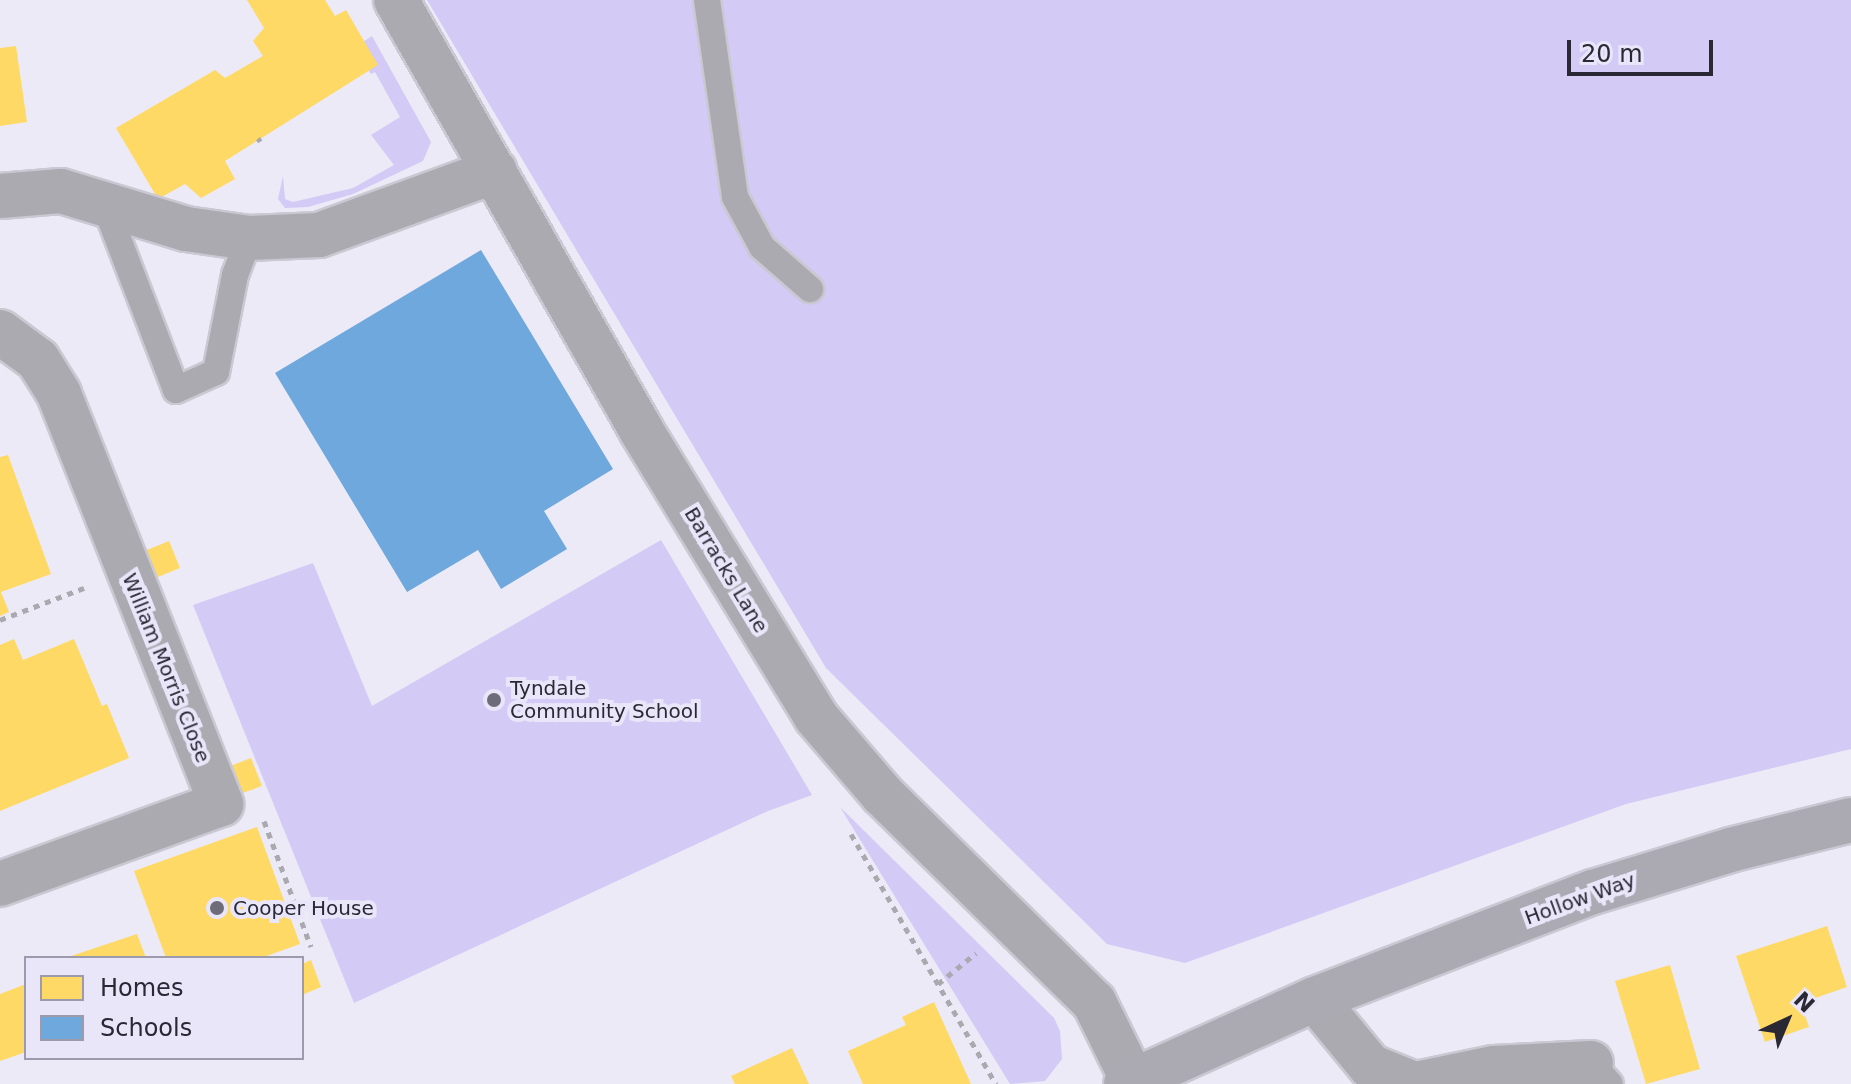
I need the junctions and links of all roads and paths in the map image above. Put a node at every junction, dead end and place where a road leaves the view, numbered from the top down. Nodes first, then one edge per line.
1 (396, 0) edge
2 (707, 0) edge
3 (495, 171) junction
4 (0, 196) edge
5 (105, 205) junction
6 (249, 238) junction
7 (810, 289) dead end
8 (0, 332) edge
9 (127, 573) junction
10 (0, 620) edge
11 (221, 804) junction
12 (843, 820) dead end
13 (1851, 820) edge
14 (0, 884) edge
15 (311, 947) dead end
16 (979, 951) dead end
17 (938, 984) junction
18 (1315, 999) junction
19 (1601, 1074) edge
20 (1129, 1082) edge
21 (996, 1084) edge
22 (1415, 1084) edge

1 - 3 street, Barracks Lane
2 - 7 lane
3 - 6 street
3 - 20 street, Barracks Lane
4 - 5 street
5 - 6 street
5 - 6 lane
8 - 9 street, William Morris Close
9 - 10 path
9 - 11 street, William Morris Close
11 - 14 street
11 - 15 path
12 - 17 path
13 - 18 main road, Hollow Way
16 - 17 path
17 - 21 path
18 - 20 main road, Hollow Way
18 - 22 street
19 - 22 street

